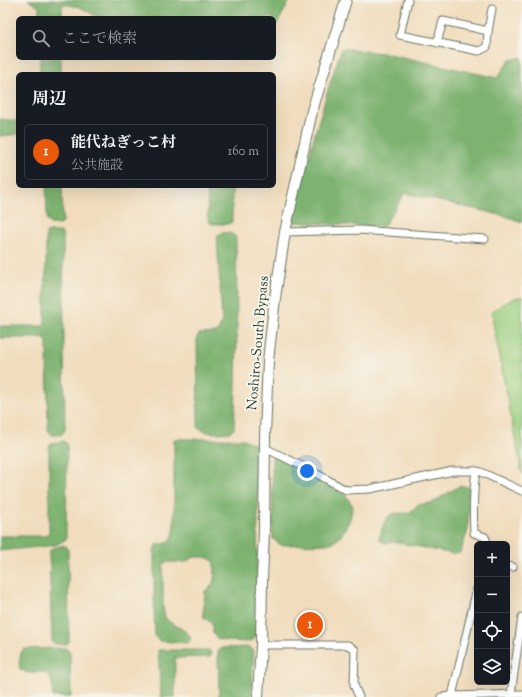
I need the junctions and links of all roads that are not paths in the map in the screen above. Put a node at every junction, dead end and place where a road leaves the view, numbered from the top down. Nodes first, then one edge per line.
1 (346, 0) edge
2 (408, 0) edge
3 (492, 9) dead end
4 (488, 32) junction
5 (437, 43) junction
6 (286, 232) junction
7 (485, 239) dead end
8 (265, 448) junction
9 (476, 471) junction
10 (522, 491) edge
11 (487, 541) edge
12 (474, 601) edge
13 (522, 617) edge
14 (261, 645) junction
15 (511, 694) junction
16 (522, 694) edge
17 (452, 696) junction
18 (258, 697) edge
19 (359, 697) edge
20 (442, 697) edge

1 - 6 highway, Noshiro-South Bypass
2 - 5 street
3 - 4 street
4 - 5 street
4 - 5 street
6 - 7 street
6 - 8 highway, Noshiro-South Bypass
8 - 9 street
8 - 14 highway, Noshiro-South Bypass
9 - 10 street
9 - 11 street
12 - 17 street
13 - 15 street
14 - 18 highway, Noshiro-South Bypass
14 - 19 street
15 - 16 street
15 - 17 street
17 - 20 street

